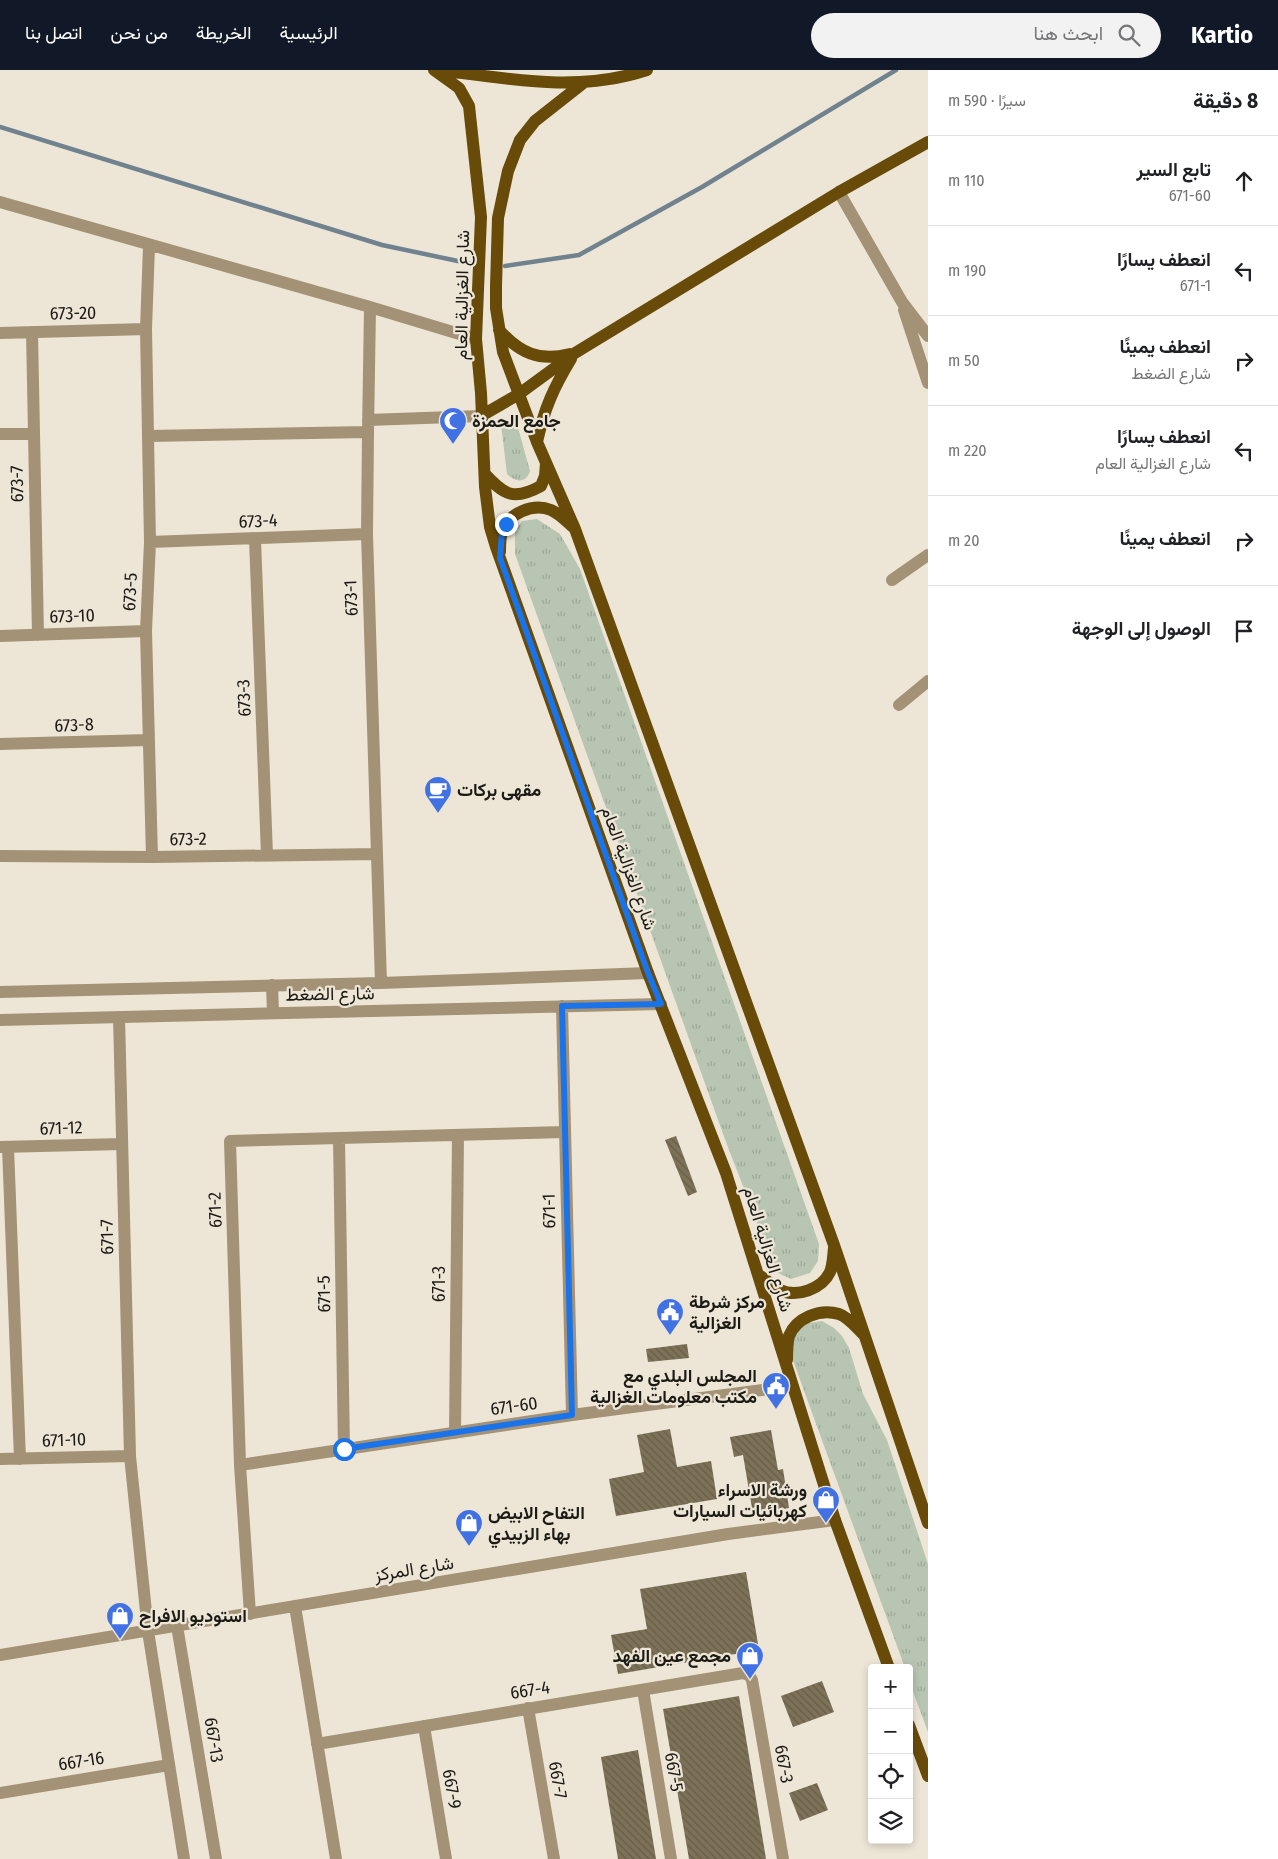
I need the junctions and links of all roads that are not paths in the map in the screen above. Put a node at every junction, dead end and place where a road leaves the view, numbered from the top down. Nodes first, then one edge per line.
1 (434, 70) edge
2 (439, 70) edge
3 (647, 70) edge
4 (582, 84) junction
5 (928, 142) edge
6 (839, 192) junction
7 (0, 202) edge
8 (149, 246) junction
9 (902, 302) junction
10 (370, 307) junction
11 (146, 329) junction
12 (499, 330) junction
13 (32, 332) junction
14 (0, 333) edge
15 (928, 336) edge
16 (476, 339) junction
17 (575, 353) junction
18 (928, 383) edge
19 (518, 394) junction
20 (481, 416) junction
21 (368, 426) junction
22 (0, 434) edge
23 (34, 434) junction
24 (148, 436) junction
25 (538, 442) junction
26 (546, 461) junction
27 (485, 474) junction
28 (575, 529) junction
29 (367, 534) junction
30 (255, 539) junction
31 (150, 542) junction
32 (928, 556) edge
33 (500, 558) junction
34 (892, 580) dead end
35 (146, 632) junction
36 (38, 635) junction
37 (0, 636) edge
38 (928, 681) edge
39 (899, 705) dead end
40 (149, 740) junction
41 (0, 744) edge
42 (377, 854) junction
43 (267, 855) junction
44 (0, 856) edge
45 (152, 857) junction
46 (648, 973) junction
47 (381, 983) junction
48 (272, 985) junction
49 (0, 992) edge
50 (661, 1004) junction
51 (562, 1006) junction
52 (273, 1013) junction
53 (119, 1017) junction
54 (0, 1020) edge
55 (565, 1132) junction
56 (458, 1135) junction
57 (339, 1138) junction
58 (122, 1144) junction
59 (4, 1147) edge
60 (834, 1245) junction
61 (758, 1275) junction
62 (866, 1337) junction
63 (786, 1366) junction
64 (792, 1386) junction
65 (572, 1415) junction
66 (455, 1433) junction
67 (344, 1449) junction
68 (130, 1456) junction
69 (0, 1459) edge
70 (20, 1459) junction
71 (240, 1465) junction
72 (835, 1520) junction
73 (928, 1523) edge
74 (295, 1606) junction
75 (250, 1614) junction
76 (177, 1626) junction
77 (148, 1631) junction
78 (0, 1655) edge
79 (887, 1664) edge
80 (749, 1675) joint
81 (643, 1690) junction
82 (528, 1708) junction
83 (424, 1726) junction
84 (913, 1736) edge
85 (317, 1744) junction
86 (168, 1765) junction
87 (928, 1776) edge
88 (0, 1793) edge
89 (184, 1859) edge
90 (216, 1859) edge
91 (336, 1859) edge
92 (446, 1859) edge
93 (554, 1859) edge
94 (671, 1859) edge
95 (783, 1859) edge

1 - 16 main road, شارع الغزالية العام
2 - 4 main road
3 - 4 main road
4 - 12 main road, شارع الغزالية العام
5 - 6 main road
6 - 9 street
6 - 17 main road
7 - 8 street
8 - 10 street
8 - 11 street, 673-5
9 - 15 street
9 - 18 street
10 - 16 street
10 - 21 street, 673-1
11 - 13 street, 673-20
11 - 24 street, 673-5
12 - 17 main road
12 - 19 main road, شارع الغزالية العام
13 - 14 street, 673-20
13 - 23 street, 673-7
16 - 20 main road, شارع الغزالية العام
17 - 19 main road
17 - 25 main road
19 - 20 main road
19 - 25 main road, شارع الغزالية العام
20 - 21 street
20 - 27 main road, شارع الغزالية العام
21 - 24 street
21 - 29 street, 673-1
22 - 23 street
23 - 36 street, 673-7
24 - 31 street, 673-5
25 - 26 main road, شارع الغزالية العام
26 - 27 main road
26 - 28 main road, شارع الغزالية العام
27 - 33 main road, شارع الغزالية العام
28 - 33 main road
28 - 60 main road, شارع الغزالية العام
29 - 30 street, 673-4
29 - 42 street, 673-1
30 - 31 street, 673-4
30 - 43 street, 673-3
31 - 35 street, 673-5
32 - 34 street
33 - 46 main road, شارع الغزالية العام
35 - 36 street, 673-10
35 - 40 street, 673-5
36 - 37 street, 673-10
38 - 39 street
40 - 41 street, 673-8
40 - 45 street, 673-5
42 - 43 street, 673-2
42 - 47 street, 673-1
43 - 45 street, 673-2
44 - 45 street, 673-2
46 - 47 street, شارع الضغط
46 - 50 main road, شارع الغزالية العام
47 - 48 street, شارع الضغط
48 - 49 street, شارع الضغط
48 - 52 street
50 - 51 street, شارع الضغط
50 - 61 main road, شارع الغزالية العام
51 - 52 street, شارع الضغط
51 - 55 street, 671-1
52 - 53 street, شارع الضغط
53 - 54 street, شارع الضغط
53 - 58 street, 671-7
55 - 56 street, 671-2
55 - 65 street, 671-1
56 - 57 street, 671-2
56 - 66 street, 671-3
57 - 67 street, 671-5
57 - 71 street, 671-2
58 - 59 street, 671-12
58 - 68 street, 671-7
59 - 70 street
60 - 61 main road
60 - 62 main road, شارع الغزالية العام
61 - 63 main road, شارع الغزالية العام
62 - 63 main road
62 - 73 main road, شارع الغزالية العام
63 - 64 main road, شارع الغزالية العام
64 - 65 street, 671-60
64 - 72 main road, شارع الغزالية العام
65 - 66 street, 671-60
66 - 67 street, 671-60
67 - 71 street, 671-60
68 - 70 street, 671-10
68 - 77 street, 671-7
69 - 70 street, 671-10
71 - 75 street, 671-2
72 - 74 street, شارع المركز
72 - 79 main road, شارع الغزالية العام
74 - 75 street, شارع المركز
74 - 85 street
75 - 76 street, شارع المركز
76 - 77 street, شارع المركز
76 - 90 street, 667-13
77 - 78 street, شارع المركز
77 - 86 street
80 - 81 street, 667-4
80 - 95 street, 667-3
81 - 82 street, 667-4
81 - 94 street, 667-5
82 - 83 street, 667-4
82 - 93 street, 667-7
83 - 85 street, 667-4
83 - 92 street, 667-9
84 - 87 main road
85 - 91 street
86 - 88 street, 667-16
86 - 89 street

